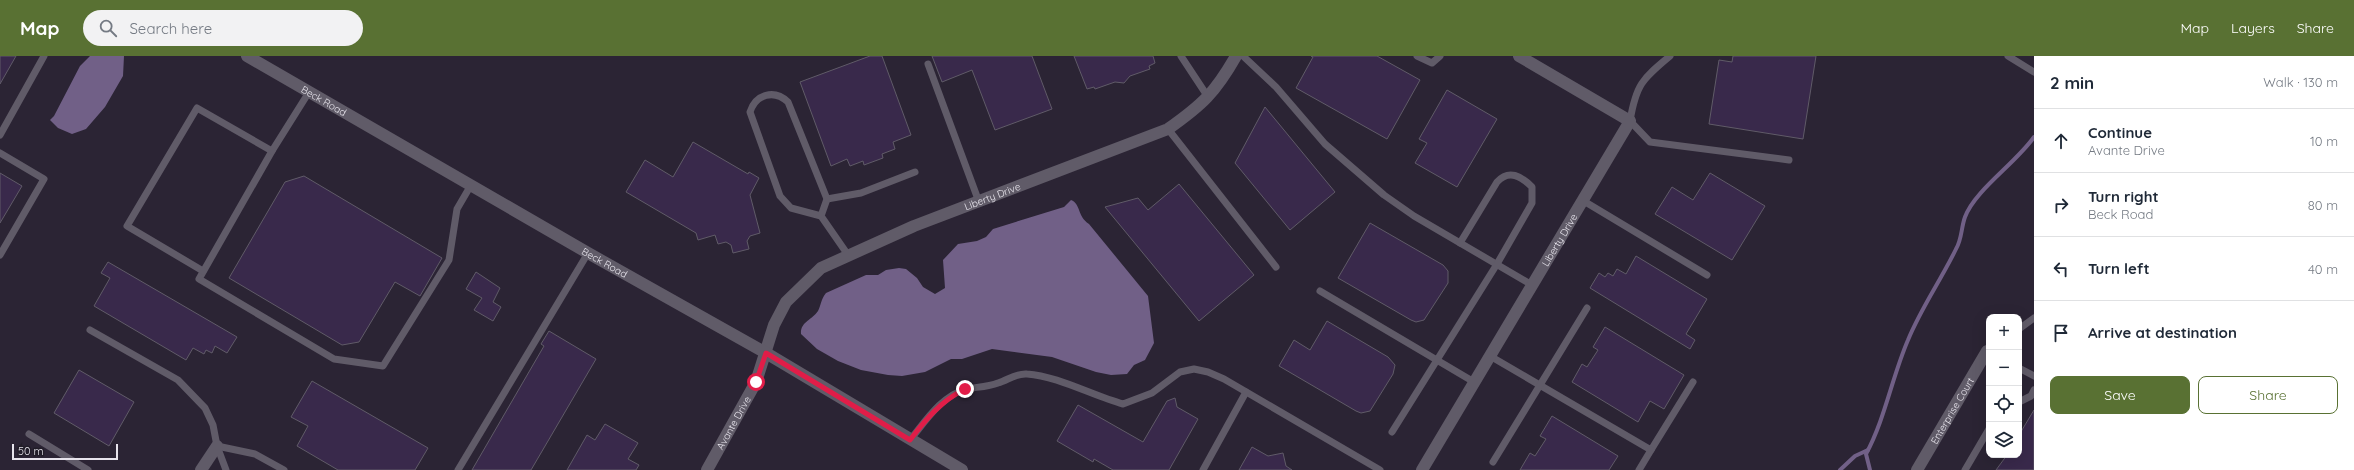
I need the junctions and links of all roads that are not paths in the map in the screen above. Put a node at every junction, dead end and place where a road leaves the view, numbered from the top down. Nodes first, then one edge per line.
1 (44, 56) edge
2 (247, 56) edge
3 (1181, 56) edge
4 (1236, 56) edge
5 (1242, 56) edge
6 (1417, 56) edge
7 (1440, 56) edge
8 (1519, 56) edge
9 (1670, 56) edge
10 (2008, 56) edge
11 (928, 64) dead end
12 (2034, 72) edge
13 (309, 92) junction
14 (1208, 97) junction
15 (1630, 121) junction
16 (1168, 129) junction
17 (0, 135) edge
18 (272, 151) junction
19 (0, 153) edge
20 (1790, 160) dead end
21 (915, 172) dead end
22 (471, 186) junction
23 (827, 199) junction
24 (1582, 200) junction
25 (979, 202) junction
26 (821, 216) junction
27 (1460, 243) junction
28 (588, 253) junction
29 (0, 255) edge
30 (848, 255) junction
31 (1497, 264) junction
32 (1276, 267) dead end
33 (203, 271) junction
34 (1707, 274) dead end
35 (1532, 285) junction
36 (1320, 291) dead end
37 (1587, 308) dead end
38 (2034, 318) edge
39 (2022, 327) edge
40 (90, 330) dead end
41 (766, 353) junction
42 (1986, 354) edge
43 (1490, 356) junction
44 (1436, 360) junction
45 (2022, 370) edge
46 (2034, 376) edge
47 (1474, 382) junction
48 (1693, 382) dead end
49 (1541, 386) junction
50 (2034, 390) edge
51 (1246, 392) junction
52 (2022, 400) edge
53 (1392, 432) dead end
54 (29, 434) dead end
55 (1986, 434) edge
56 (910, 440) junction
57 (216, 446) junction
58 (1651, 450) junction
59 (1493, 462) dead end
60 (88, 470) edge
61 (201, 470) edge
62 (226, 470) edge
63 (284, 470) edge
64 (458, 470) edge
65 (707, 470) edge
66 (962, 470) edge
67 (1203, 470) edge
68 (1380, 470) edge
69 (1422, 470) edge
70 (1639, 470) edge
71 (1917, 470) edge
72 (1965, 470) edge

1 - 17 lane
2 - 13 street, Beck Road
3 - 14 lane
4 - 14 street, Liberty Drive
5 - 27 lane
6 - 7 lane
8 - 15 street
9 - 15 lane
10 - 12 lane
11 - 25 lane
13 - 18 lane
13 - 22 street, Beck Road
14 - 16 street, Liberty Drive
15 - 20 lane
15 - 24 street, Liberty Drive
16 - 25 street, Liberty Drive
16 - 32 lane
18 - 33 lane
18 - 33 lane
19 - 29 lane
21 - 23 lane
22 - 28 street, Beck Road
22 - 33 lane
23 - 26 lane
23 - 26 lane
24 - 34 lane
24 - 35 street, Liberty Drive
25 - 30 street, Liberty Drive
26 - 30 lane
27 - 31 lane
27 - 31 lane
28 - 41 street, Beck Road
28 - 64 lane
30 - 41 street, Liberty Drive
31 - 35 lane
31 - 44 lane
35 - 43 street, Liberty Drive
36 - 44 lane
37 - 49 lane
38 - 39 lane
40 - 57 lane
41 - 56 street, Beck Road
41 - 65 street, Avante Drive
42 - 71 street, Enterprise Court
43 - 47 street, Liberty Drive
43 - 49 lane
44 - 47 lane
44 - 53 lane
45 - 46 lane
47 - 69 street, Liberty Drive
48 - 58 lane
49 - 58 lane
49 - 59 lane
50 - 52 lane
51 - 56 lane
51 - 67 lane
51 - 68 lane
54 - 60 lane
55 - 72 lane
56 - 66 street, Beck Road
57 - 61 street
57 - 62 lane
57 - 63 lane
58 - 70 lane

